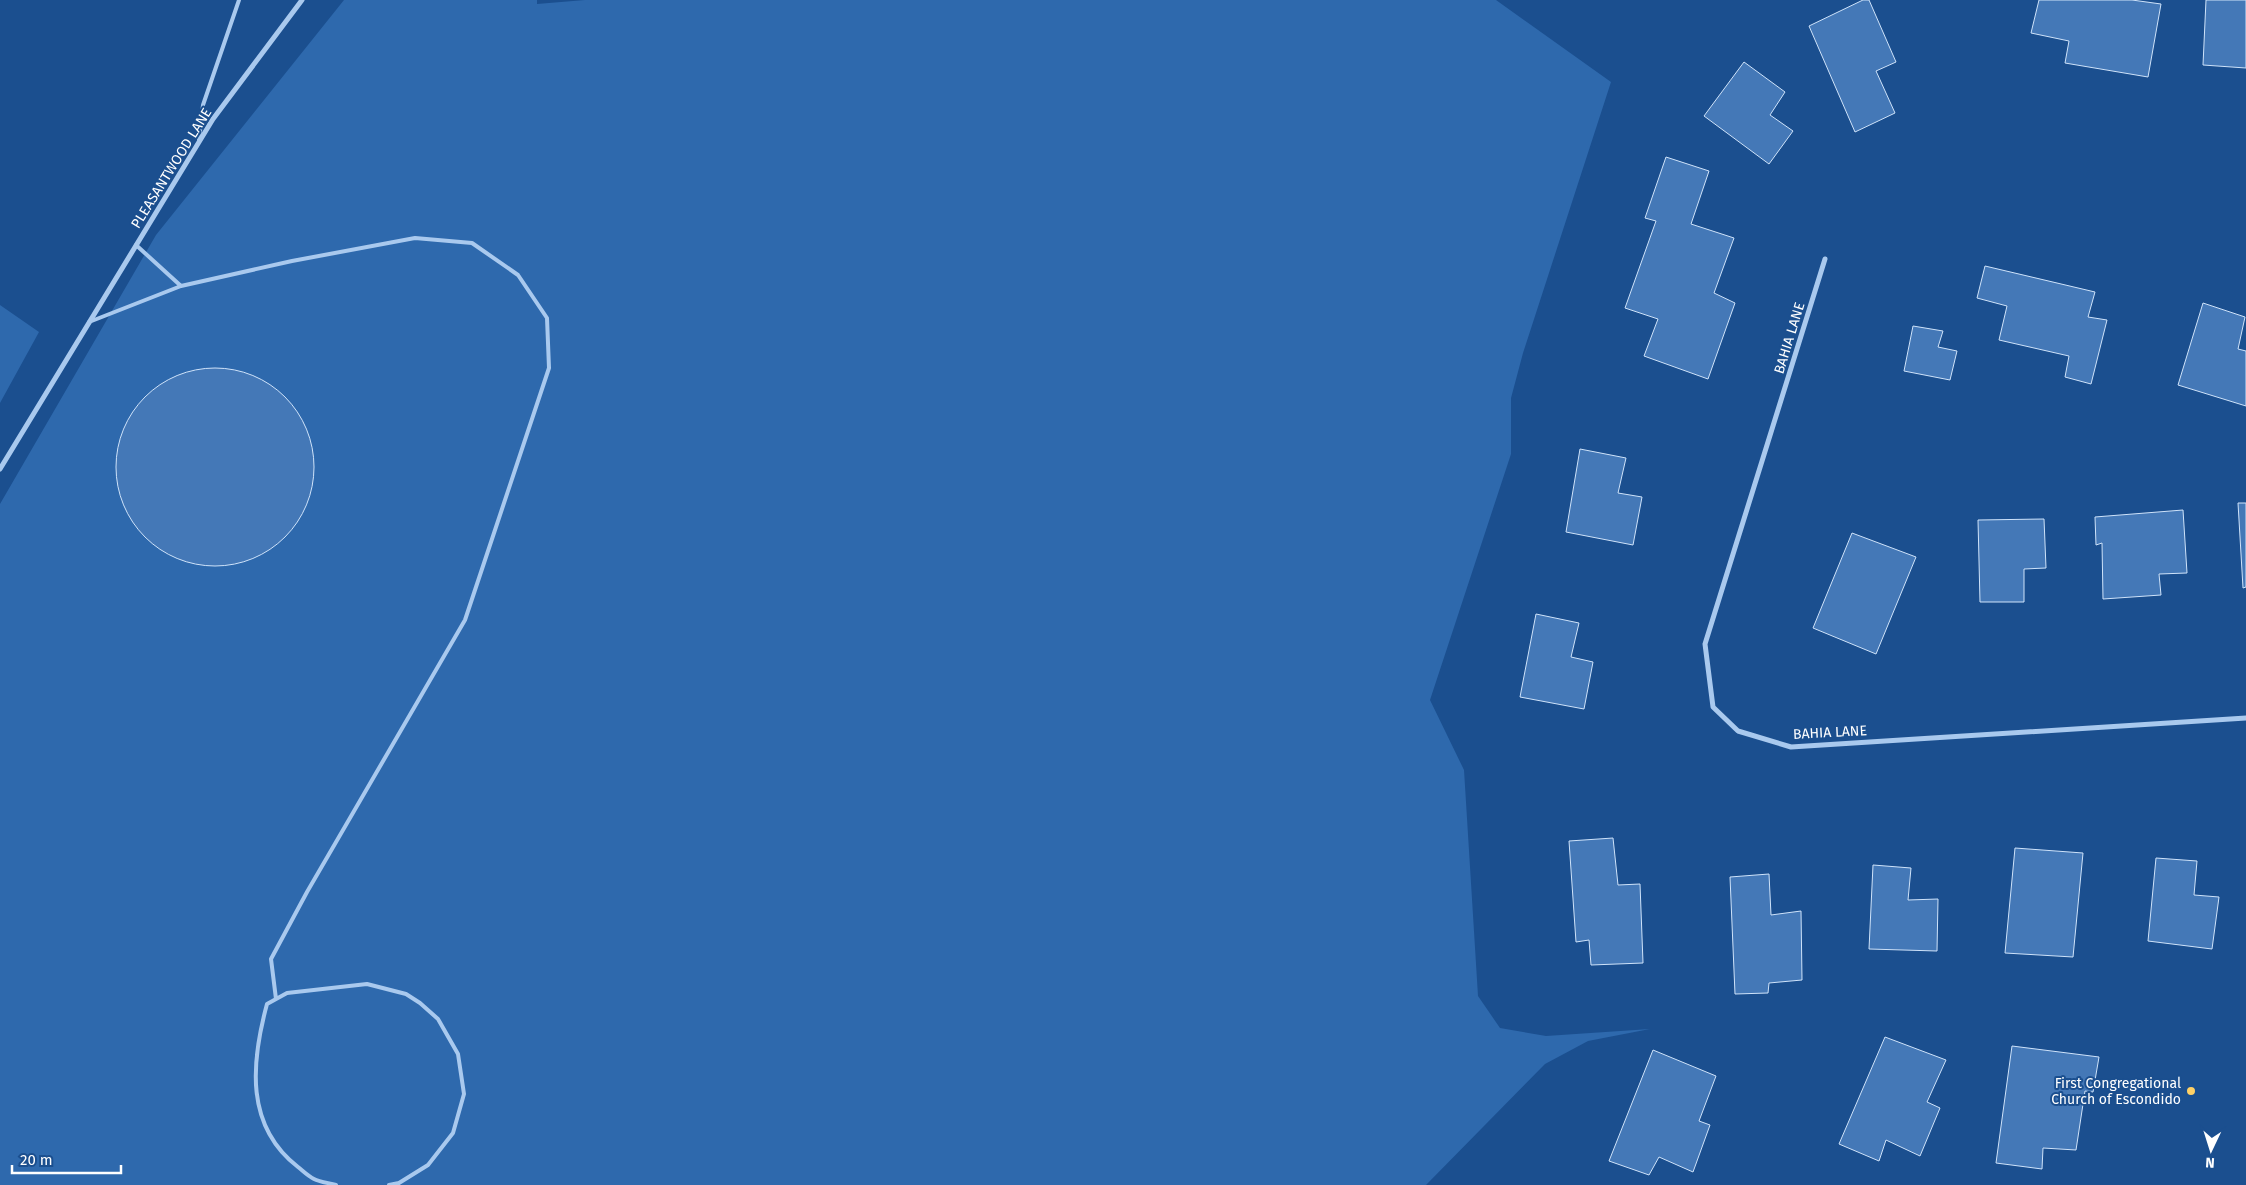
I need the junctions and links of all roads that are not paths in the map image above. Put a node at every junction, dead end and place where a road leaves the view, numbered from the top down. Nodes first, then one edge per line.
1 (239, 0) edge
2 (302, 0) edge
3 (199, 142) junction
4 (136, 245) junction
5 (1825, 259) dead end
6 (181, 286) junction
7 (89, 322) junction
8 (0, 470) edge
9 (2246, 718) edge
10 (276, 999) junction
11 (336, 1185) edge
12 (389, 1185) edge

1 - 3 lane
2 - 3 street, PLEASANTWOOD LANE
3 - 4 street, PLEASANTWOOD LANE
4 - 6 lane
4 - 7 street, PLEASANTWOOD LANE
5 - 9 street, BAHIA LANE
6 - 7 lane
6 - 10 lane
7 - 8 street, PLEASANTWOOD LANE
10 - 11 lane
10 - 12 lane

